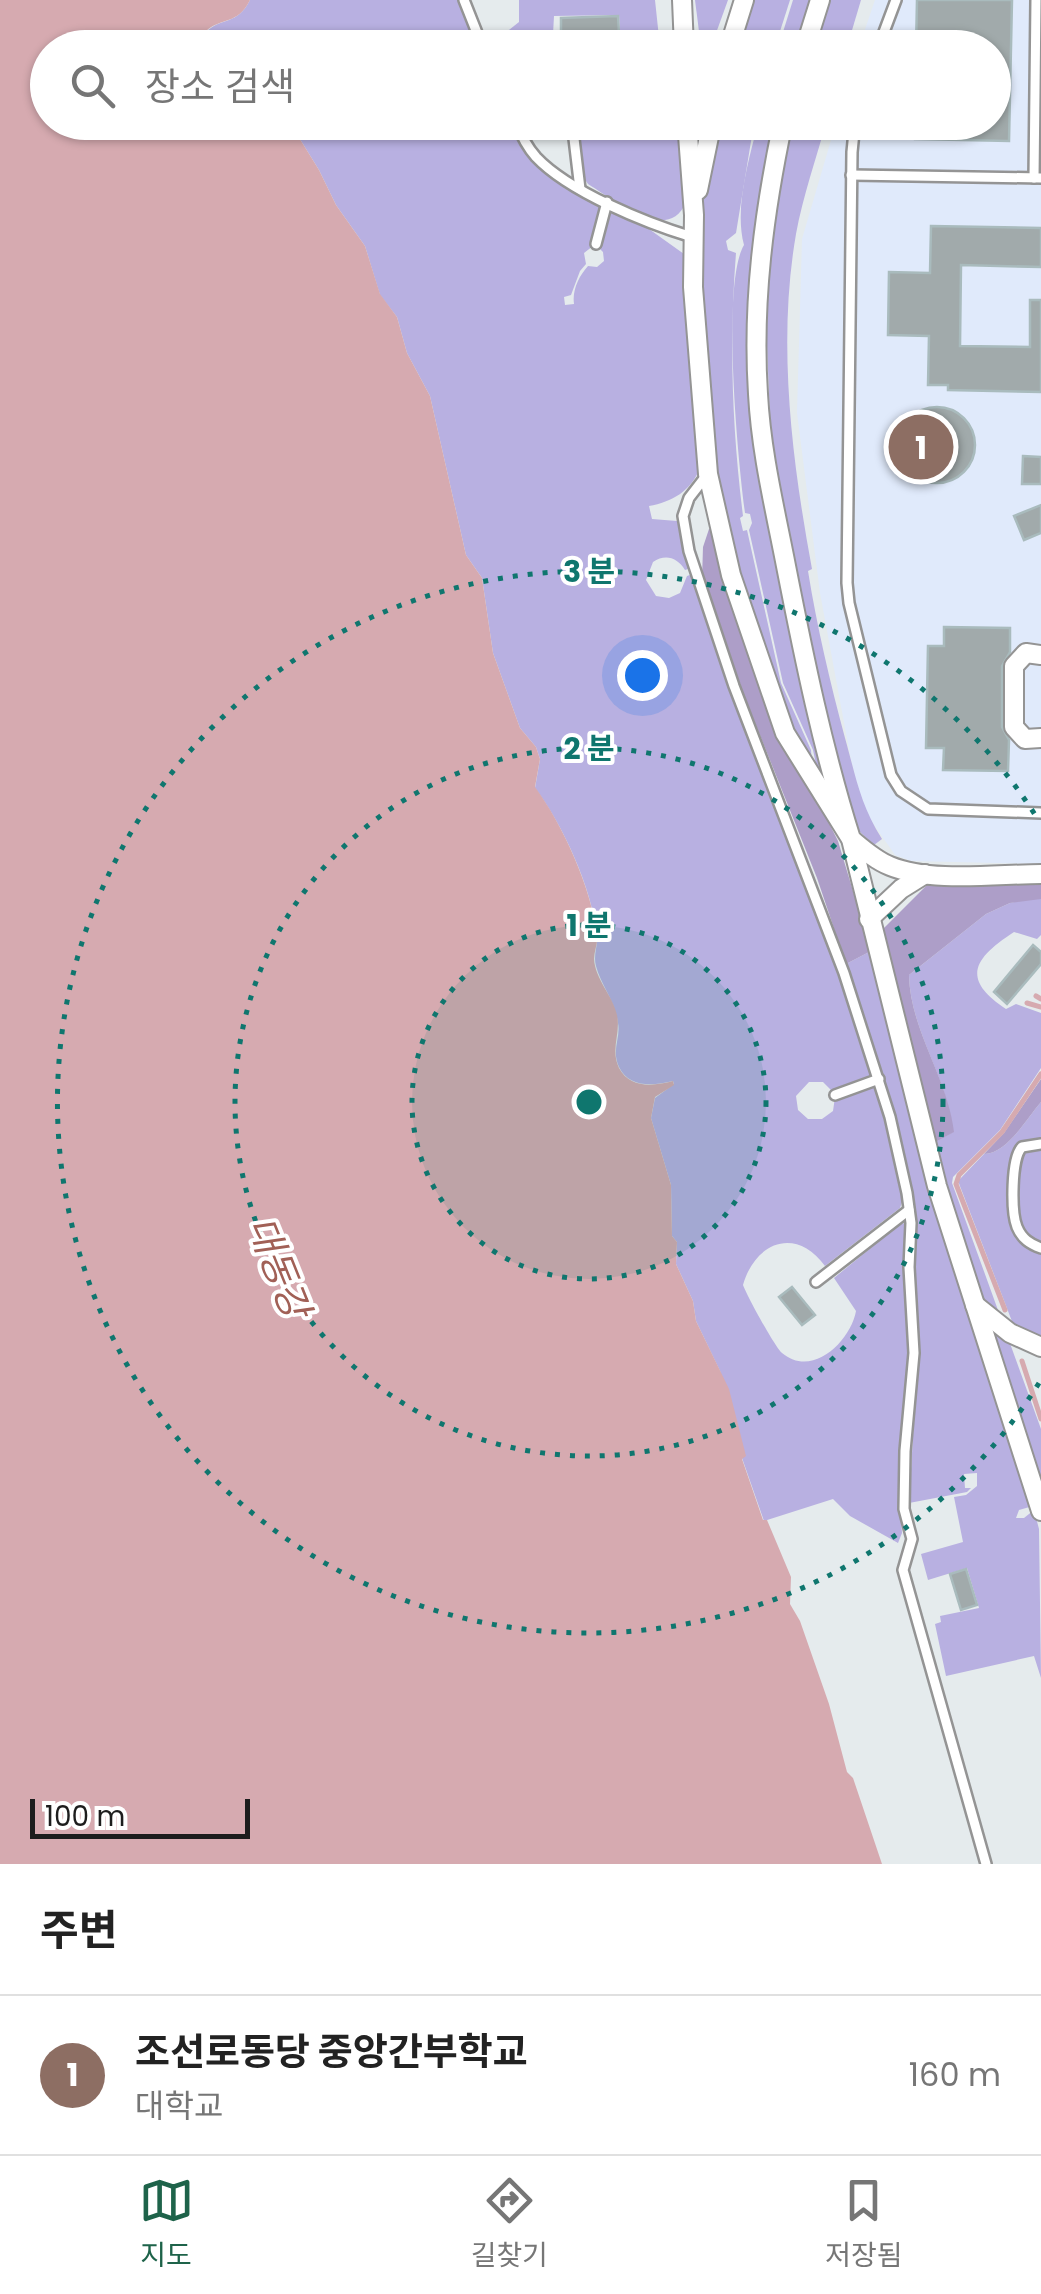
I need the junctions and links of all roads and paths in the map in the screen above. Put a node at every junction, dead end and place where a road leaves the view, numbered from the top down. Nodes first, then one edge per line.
1 (464, 0) edge
2 (682, 0) edge
3 (744, 0) edge
4 (820, 0) edge
5 (896, 0) edge
6 (1036, 0) edge
7 (476, 30) edge
8 (683, 30) edge
9 (735, 30) edge
10 (811, 30) edge
11 (885, 30) edge
12 (526, 140) edge
13 (574, 140) edge
14 (689, 140) edge
15 (709, 140) edge
16 (779, 140) edge
17 (854, 140) edge
18 (852, 175) junction
19 (1037, 178) edge
20 (580, 189) junction
21 (607, 202) junction
22 (694, 215) junction
23 (692, 237) junction
24 (596, 244) dead end
25 (708, 474) junction
26 (696, 571) junction
27 (684, 574) dead end
28 (1041, 655) edge
29 (1041, 738) edge
30 (1041, 813) edge
31 (851, 840) junction
32 (925, 874) junction
33 (1041, 874) edge
34 (868, 919) junction
35 (879, 1079) junction
36 (836, 1095) dead end
37 (1041, 1144) edge
38 (909, 1210) junction
39 (1041, 1248) edge
40 (816, 1282) dead end
41 (974, 1304) junction
42 (1041, 1347) edge
43 (1041, 1511) edge
44 (986, 1864) edge

1 - 7 lane
2 - 8 street
3 - 9 street
4 - 10 street
5 - 11 lane
6 - 19 lane
12 - 20 lane
13 - 20 lane
14 - 22 street
15 - 22 street
16 - 31 street
17 - 18 lane
18 - 19 lane
18 - 30 lane
20 - 21 lane
21 - 23 lane
21 - 24 lane
22 - 23 street
23 - 25 street
25 - 26 lane
25 - 31 street
26 - 27 lane
26 - 35 lane
28 - 29 street
31 - 32 street
31 - 34 street
32 - 33 street
32 - 34 street
34 - 41 street
35 - 36 lane
35 - 38 lane
37 - 39 lane
38 - 40 lane
38 - 44 lane
41 - 42 street
41 - 43 street

